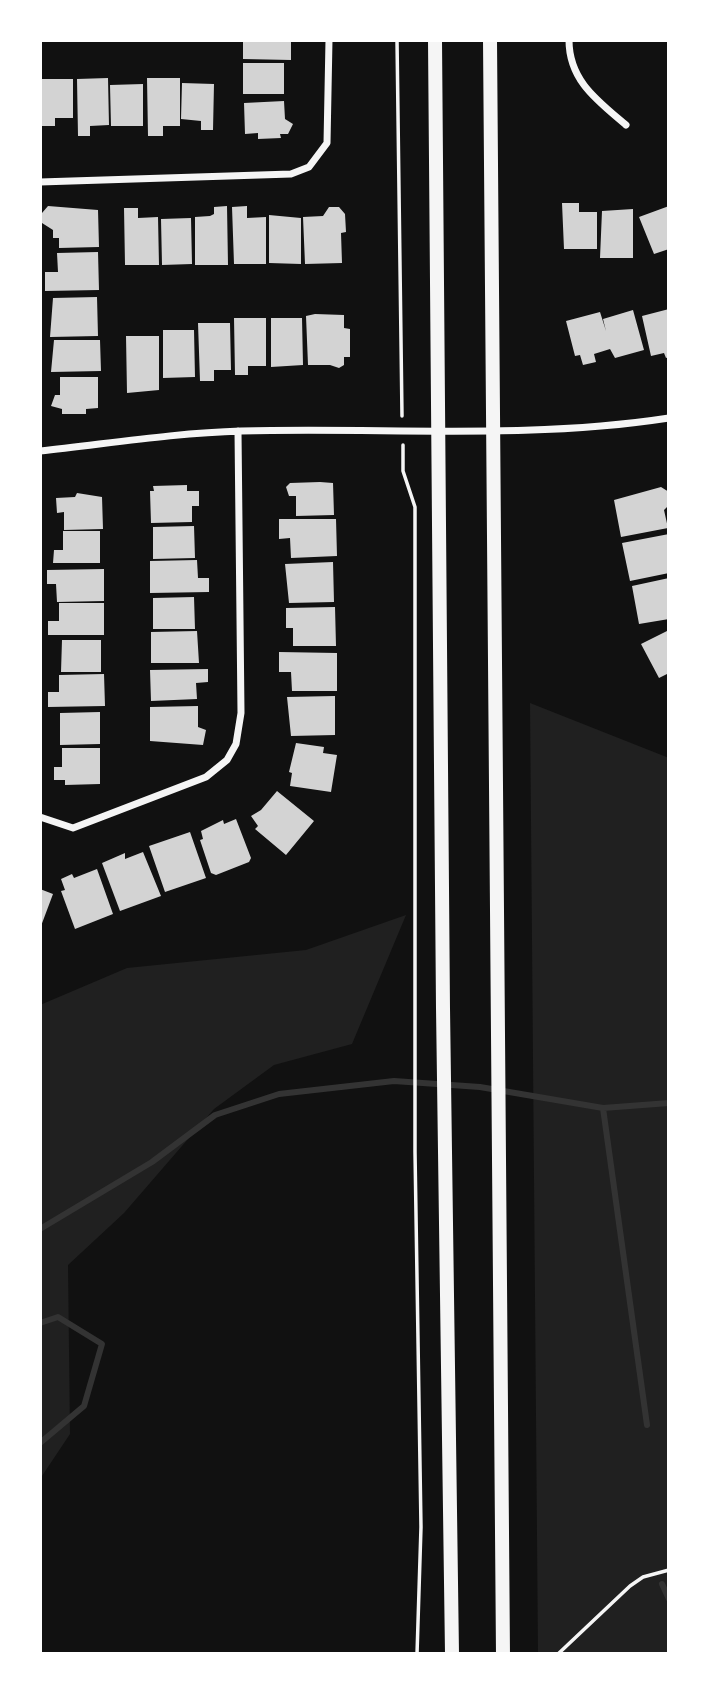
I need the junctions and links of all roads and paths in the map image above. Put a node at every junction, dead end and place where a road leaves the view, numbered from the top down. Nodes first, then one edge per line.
1 (329, 40) edge
2 (397, 40) edge
3 (435, 40) edge
4 (490, 40) edge
5 (569, 40) edge
6 (626, 125) dead end
7 (40, 182) edge
8 (669, 418) edge
9 (403, 430) junction
10 (238, 431) junction
11 (437, 433) junction
12 (494, 433) junction
13 (40, 451) edge
14 (40, 817) edge
15 (669, 1570) edge
16 (416, 1654) edge
17 (452, 1654) edge
18 (503, 1654) edge
19 (558, 1654) edge

1 - 7 street
2 - 9 path
3 - 11 main road
4 - 12 main road
5 - 6 street
8 - 12 street
9 - 10 street
9 - 11 street
9 - 16 path
10 - 13 street
10 - 14 street
11 - 12 street
11 - 17 main road
12 - 18 main road
15 - 19 path

